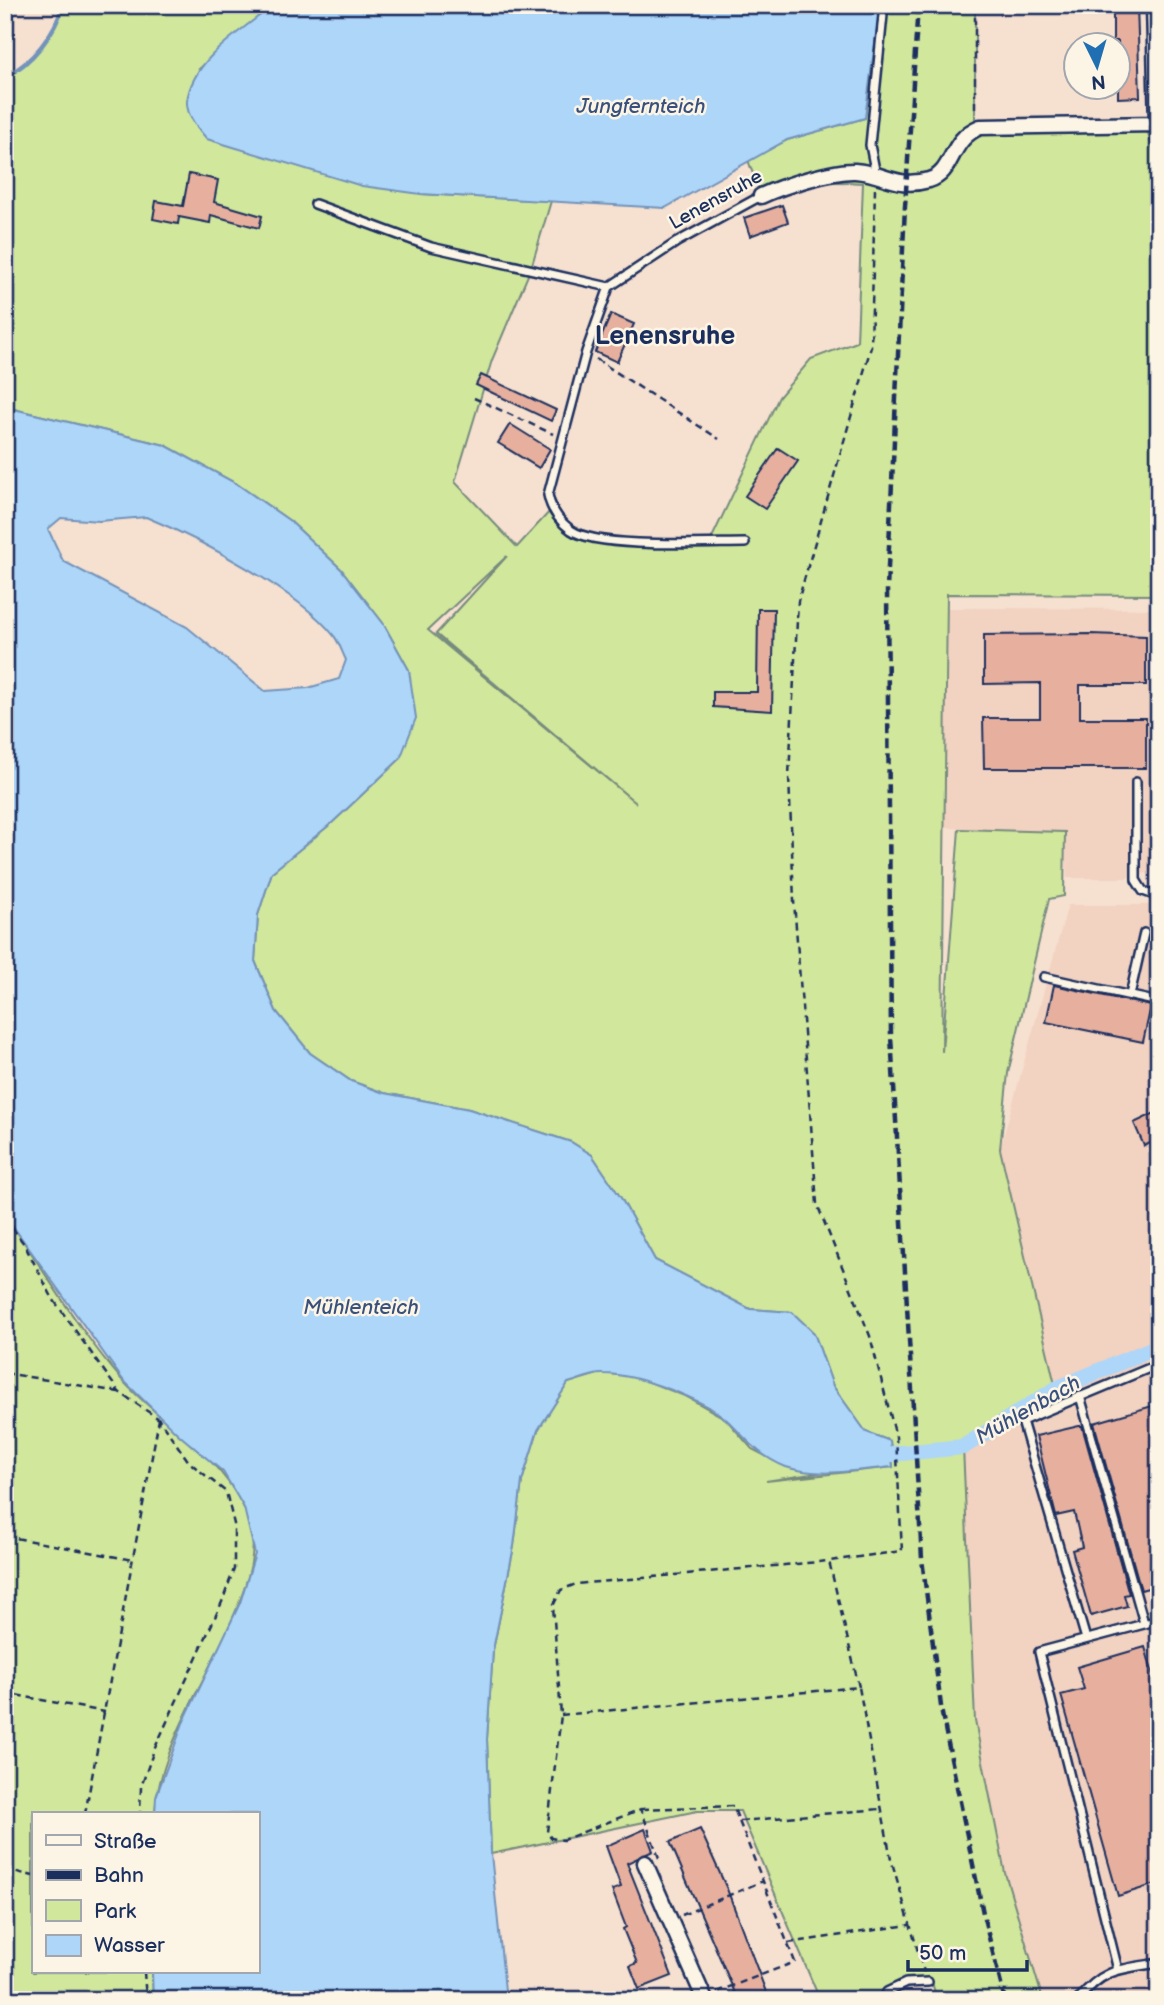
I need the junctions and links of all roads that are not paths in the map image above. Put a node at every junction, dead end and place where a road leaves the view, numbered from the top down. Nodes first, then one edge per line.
1 (884, 5) edge
2 (1154, 5) edge
3 (1158, 125) edge
4 (876, 175) junction
5 (761, 196) joint
6 (315, 204) dead end
7 (609, 287) junction
8 (745, 543) dead end
9 (1136, 782) dead end
10 (1159, 897) edge
11 (1144, 933) dead end
12 (1044, 977) dead end
13 (1129, 995) junction
14 (1159, 1002) edge
15 (1159, 1364) edge
16 (1080, 1396) junction
17 (1159, 1619) edge
18 (1144, 1623) junction
19 (1086, 1639) junction
20 (645, 1863) road end
21 (1159, 1963) edge
22 (1118, 1970) junction
23 (928, 1982) road end
24 (704, 1998) edge
25 (883, 2000) edge
26 (1078, 2000) edge

1 - 4 lane
2 - 3 street
3 - 4 street, Lenensruhe
4 - 5 street, Lenensruhe
5 - 7 lane, Lenensruhe
6 - 7 lane
7 - 8 lane
9 - 10 lane
11 - 13 lane
12 - 13 lane
13 - 14 lane
15 - 16 lane
16 - 18 lane
16 - 19 lane
17 - 18 lane
18 - 19 lane
19 - 22 lane
20 - 24 street
21 - 22 lane
22 - 26 lane
23 - 25 lane

